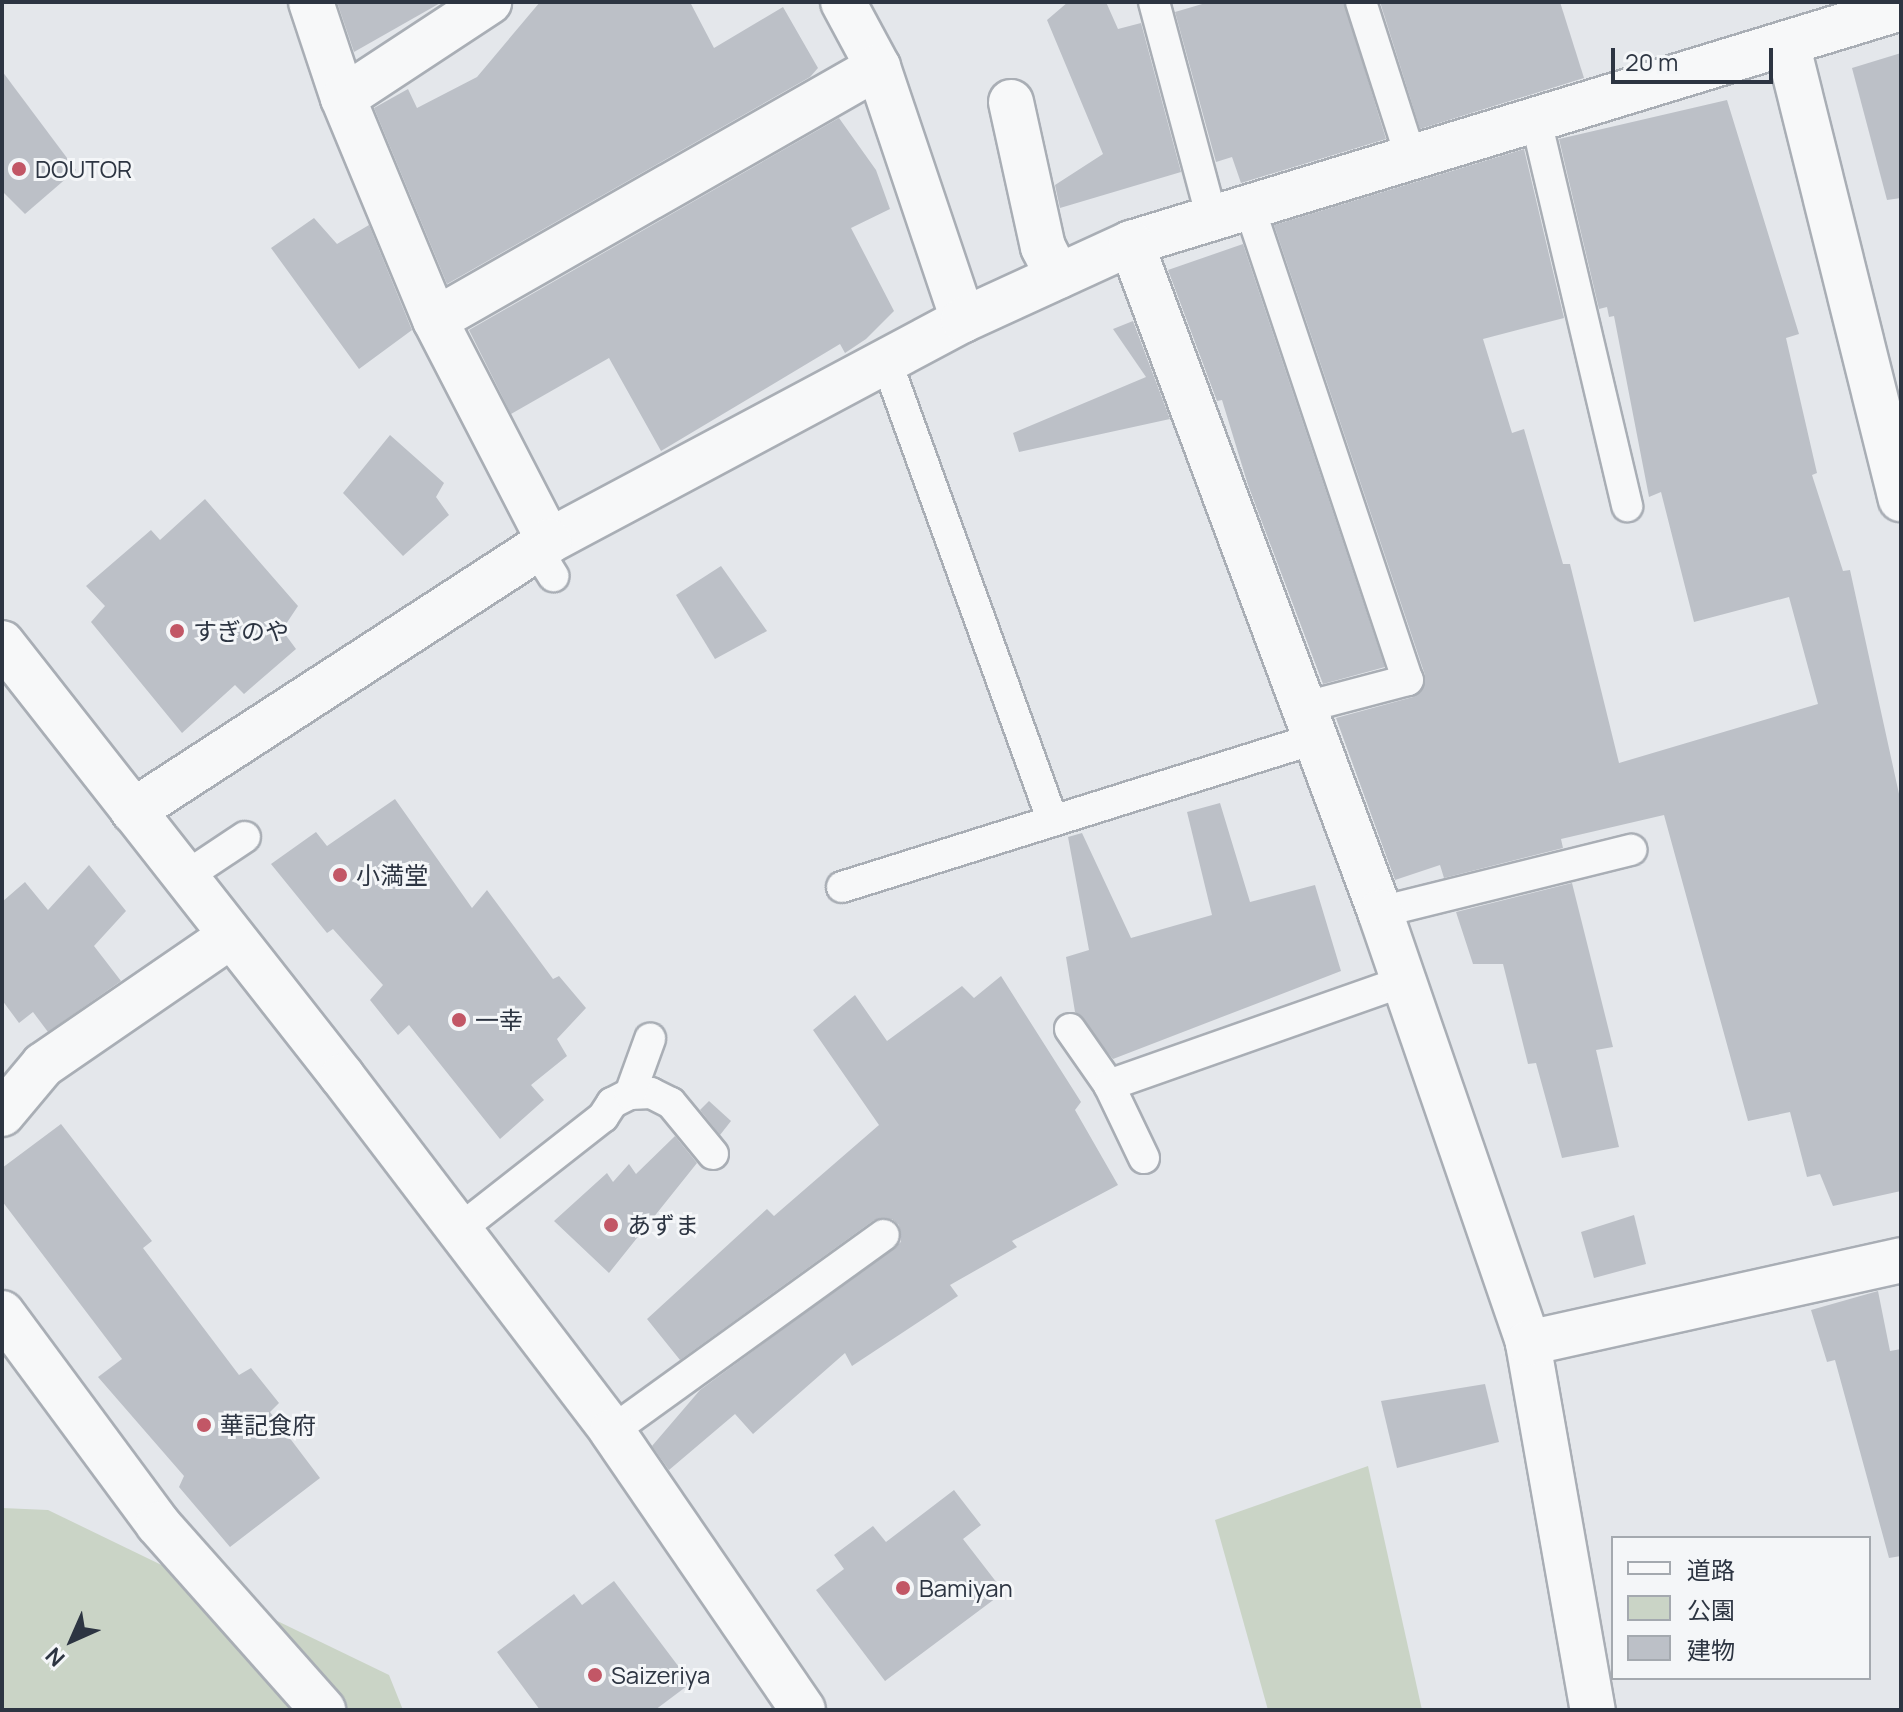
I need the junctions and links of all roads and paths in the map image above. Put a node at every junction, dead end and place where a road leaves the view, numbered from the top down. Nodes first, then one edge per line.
1 (311, 2) edge
2 (489, 2) edge
3 (843, 2) edge
4 (1154, 2) edge
5 (1361, 2) edge
6 (1901, 8) edge
7 (1788, 47) junction
8 (878, 67) junction
9 (343, 98) junction
10 (1011, 102) dead end
11 (1535, 116) junction
12 (1410, 155) junction
13 (1230, 212) junction
14 (1131, 243) junction
15 (1058, 276) junction
16 (435, 320) junction
17 (963, 320) junction
18 (887, 363) junction
19 (1901, 499) edge
20 (1627, 506) dead end
21 (546, 556) junction
22 (2, 643) edge
23 (1308, 724) junction
24 (133, 811) junction
25 (1053, 821) junction
26 (245, 837) dead end
27 (1631, 850) dead end
28 (185, 877) junction
29 (842, 887) dead end
30 (1380, 912) junction
31 (231, 936) junction
32 (1401, 982) junction
33 (1070, 1029) dead end
34 (650, 1039) dead end
35 (1109, 1085) junction
36 (630, 1094) junction
37 (2, 1114) edge
38 (713, 1154) dead end
39 (1144, 1158) dead end
40 (460, 1229) junction
41 (884, 1235) dead end
42 (1901, 1260) edge
43 (2, 1313) edge
44 (1528, 1343) junction
45 (612, 1431) junction
46 (323, 1710) edge
47 (803, 1710) edge
48 (1593, 1710) edge

1 - 9 street
2 - 9 street
3 - 8 street
4 - 13 lane
5 - 12 lane
6 - 7 street
7 - 11 street
7 - 19 street
8 - 16 street
8 - 17 street
9 - 16 street
10 - 15 street
11 - 12 street
11 - 20 lane
12 - 13 street
13 - 14 street
13 - 23 lane
14 - 15 street
14 - 23 street
15 - 17 street
16 - 21 street
17 - 18 street
18 - 21 street
18 - 25 lane
21 - 24 street
22 - 24 street
23 - 25 lane
23 - 30 street
24 - 28 street
25 - 29 lane
26 - 28 lane
27 - 30 lane
28 - 31 street
30 - 32 street
31 - 37 street
31 - 40 street
32 - 35 lane
32 - 44 street
33 - 35 lane
34 - 36 lane
35 - 39 lane
36 - 38 lane
36 - 40 lane
40 - 45 street
41 - 45 lane
42 - 44 street
43 - 46 street
44 - 48 street
45 - 47 street

